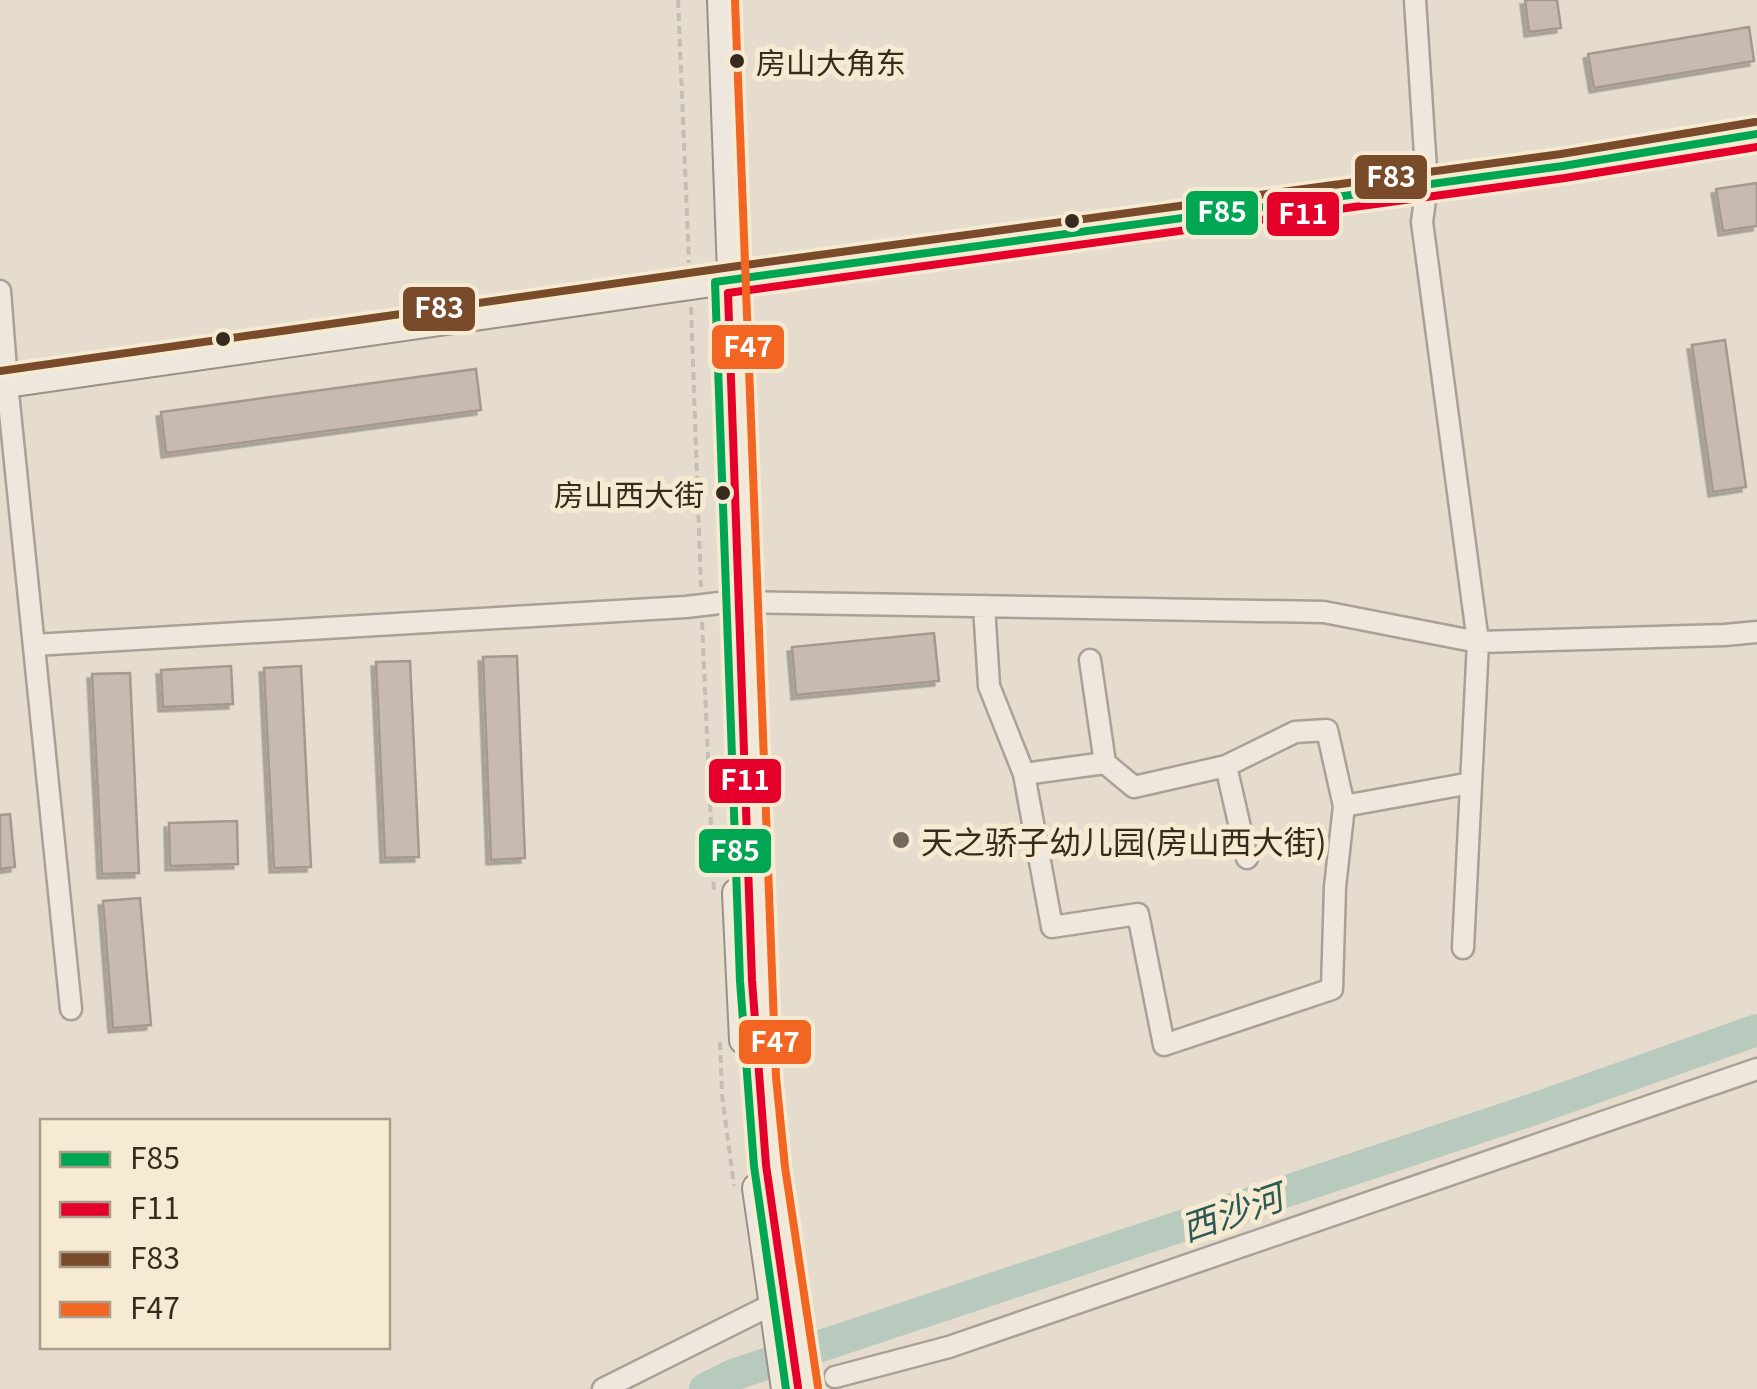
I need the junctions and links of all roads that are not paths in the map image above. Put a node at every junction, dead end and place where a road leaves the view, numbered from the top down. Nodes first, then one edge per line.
1 (705, 0) edge
2 (722, 0) edge
3 (1415, 0) edge
4 (1757, 134) edge
5 (1426, 185) junction
6 (713, 282) junction
7 (0, 291) edge
8 (3, 384) edge
9 (724, 603) junction
10 (984, 606) junction
11 (1757, 632) edge
12 (1478, 642) junction
13 (34, 645) junction
14 (1090, 660) dead end
15 (1104, 763) junction
16 (1226, 766) junction
17 (1024, 774) junction
18 (1471, 784) junction
19 (1344, 806) junction
20 (1247, 858) dead end
21 (1463, 948) dead end
22 (71, 1009) dead end
23 (1757, 1069) edge
24 (782, 1319) junction
25 (835, 1377) dead end
26 (795, 1386) edge
27 (603, 1389) edge

1 - 6 main road
2 - 6 main road
3 - 5 street
4 - 5 main road
5 - 6 main road
5 - 12 street
6 - 8 main road
6 - 9 main road
7 - 8 street
8 - 13 street
9 - 10 street
9 - 13 street
9 - 24 main road
10 - 12 street
10 - 17 street
11 - 12 street
12 - 18 street
13 - 22 street
14 - 15 street
15 - 16 street
15 - 17 street
16 - 19 street
16 - 20 street
17 - 19 street
18 - 19 street
18 - 21 street
23 - 25 street
24 - 26 main road
24 - 27 street

